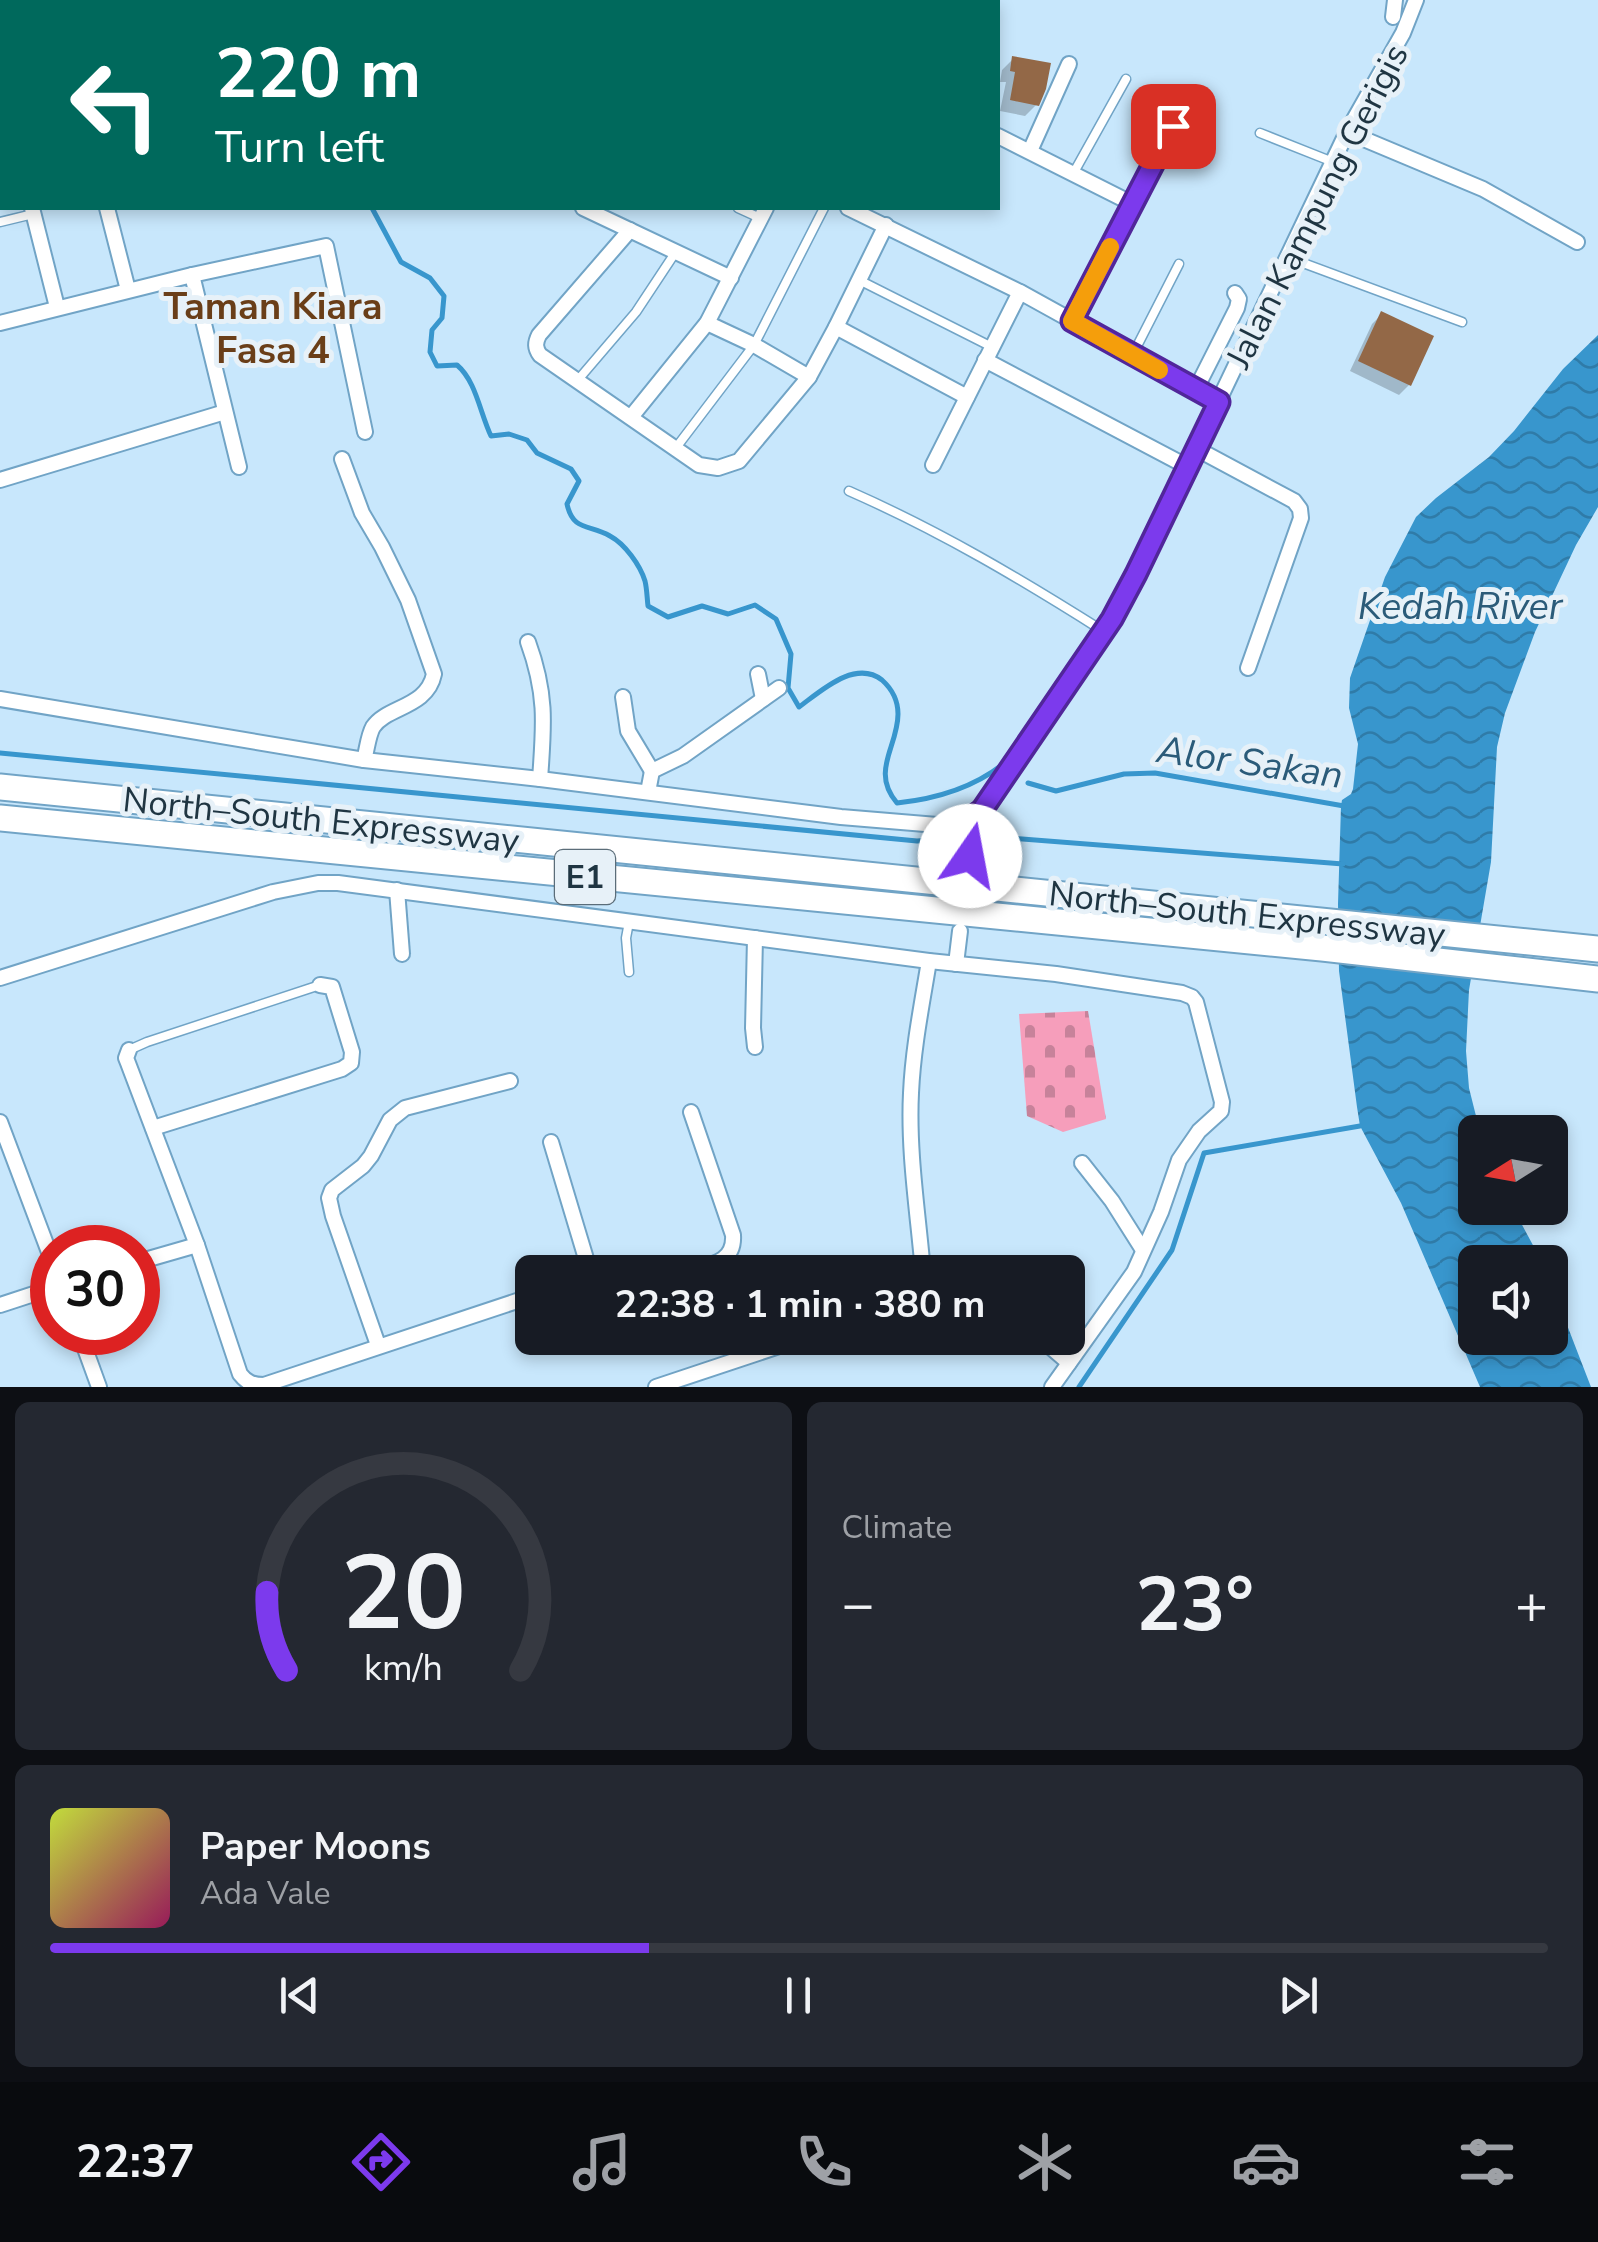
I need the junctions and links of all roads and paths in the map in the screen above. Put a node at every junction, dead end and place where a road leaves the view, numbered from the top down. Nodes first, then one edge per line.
1 (1395, 0) edge
2 (1416, 0) edge
3 (1393, 17) dead end
4 (1069, 64) dead end
5 (1126, 79) dead end
6 (1173, 126) dead end
7 (1347, 132) junction
8 (1260, 133) dead end
9 (1000, 137) edge
10 (1030, 151) junction
11 (1333, 162) junction
12 (1073, 174) junction
13 (1133, 204) junction
14 (108, 210) edge
15 (588, 210) edge
16 (823, 210) edge
17 (852, 210) edge
18 (32, 211) edge
19 (763, 213) edge
20 (0, 222) edge
21 (886, 225) junction
22 (630, 230) junction
23 (1577, 242) dead end
24 (677, 250) junction
25 (1287, 257) junction
26 (1178, 264) dead end
27 (192, 275) junction
28 (731, 278) junction
29 (858, 280) junction
30 (128, 290) junction
31 (1020, 292) junction
32 (1235, 293) dead end
33 (57, 307) junction
34 (1072, 321) junction
35 (0, 322) edge
36 (1462, 322) dead end
37 (708, 324) junction
38 (836, 327) junction
39 (754, 346) junction
40 (989, 353) junction
41 (1132, 356) junction
42 (809, 378) junction
43 (577, 382) junction
44 (1196, 389) junction
45 (967, 397) junction
46 (1219, 402) junction
47 (225, 412) junction
48 (631, 418) junction
49 (364, 432) dead end
50 (676, 448) junction
51 (1197, 449) junction
52 (342, 459) dead end
53 (932, 464) dead end
54 (238, 467) dead end
55 (1188, 468) junction
56 (0, 480) edge
57 (849, 491) dead end
58 (1104, 632) junction
59 (528, 642) dead end
60 (1248, 668) dead end
61 (758, 674) dead end
62 (778, 688) dead end
63 (623, 696) dead end
64 (0, 698) edge
65 (763, 699) junction
66 (364, 760) junction
67 (652, 771) junction
68 (540, 779) junction
69 (0, 786) edge
70 (648, 792) junction
71 (0, 818) edge
72 (969, 820) junction
73 (970, 856) dead end
74 (397, 890) junction
75 (629, 922) junction
76 (960, 931) dead end
77 (755, 938) junction
78 (1598, 949) edge
79 (402, 954) dead end
80 (929, 960) junction
81 (956, 964) junction
82 (629, 972) dead end
83 (0, 978) edge
84 (1598, 980) edge
85 (320, 984) joint
86 (755, 1047) dead end
87 (129, 1050) joint
88 (510, 1081) dead end
89 (692, 1112) dead end
90 (0, 1122) edge
91 (153, 1128) junction
92 (551, 1142) dead end
93 (1082, 1163) dead end
94 (39, 1225) edge
95 (197, 1245) junction
96 (1143, 1250) junction
97 (585, 1255) edge
98 (728, 1255) edge
99 (922, 1255) edge
100 (160, 1256) edge
101 (30, 1295) edge
102 (515, 1301) edge
103 (0, 1305) edge
104 (378, 1345) junction
105 (87, 1355) edge
106 (753, 1355) edge
107 (1059, 1355) edge
108 (1069, 1364) junction
109 (98, 1387) edge
110 (656, 1387) edge
111 (1052, 1387) edge

1 - 3 street
2 - 7 street, Jalan Kampung Gerigis
4 - 10 street
5 - 12 lane
6 - 13 street
7 - 11 street, Jalan Kampung Gerigis
7 - 23 street
8 - 11 lane
9 - 10 street
10 - 12 street
11 - 25 street, Jalan Kampung Gerigis
12 - 13 street
13 - 34 street
14 - 30 street
15 - 22 street
16 - 39 lane
17 - 21 street
18 - 20 lane
18 - 33 street
19 - 28 street
21 - 29 street
21 - 31 street
22 - 24 street
22 - 43 street
24 - 28 street
24 - 43 lane
25 - 36 lane
25 - 46 street, Jalan Kampung Gerigis
26 - 41 lane
27 - 30 street
27 - 47 street
27 - 49 street
28 - 37 street
29 - 38 street
29 - 40 lane
30 - 33 street
31 - 34 street
31 - 40 street
32 - 44 street
33 - 35 street
34 - 41 street
37 - 39 street
37 - 48 street
38 - 42 street
38 - 45 street
39 - 42 street
39 - 50 lane
40 - 45 street
40 - 55 street
41 - 44 street
42 - 50 street
43 - 48 street
44 - 46 street
45 - 53 street
46 - 51 street, Jalan Kampung Gerigis
47 - 54 street
47 - 56 street
48 - 50 street
51 - 55 street, Jalan Kampung Gerigis
51 - 60 street
52 - 66 street
55 - 58 street, Jalan Kampung Gerigis
57 - 58 lane
58 - 72 street, Jalan Kampung Gerigis
59 - 68 street
61 - 65 street
62 - 65 street
63 - 67 street
64 - 66 street
65 - 67 street
66 - 68 street
67 - 70 street
68 - 70 street
69 - 78 highway, North–South Expressway / E1
70 - 72 street
71 - 84 highway, North–South Expressway / E1
72 - 73 street
74 - 75 street
74 - 79 street
74 - 83 street
75 - 77 street
75 - 82 lane
76 - 81 street
77 - 80 street
77 - 86 street
80 - 81 street
80 - 99 street
81 - 96 street
85 - 87 lane
85 - 91 street
87 - 91 street
88 - 104 street
89 - 98 street
90 - 94 street
91 - 95 street
92 - 97 street
93 - 96 street
95 - 100 street
95 - 104 street
96 - 108 street
101 - 103 street
102 - 104 street
105 - 109 street
106 - 110 street
107 - 108 street
108 - 111 street

